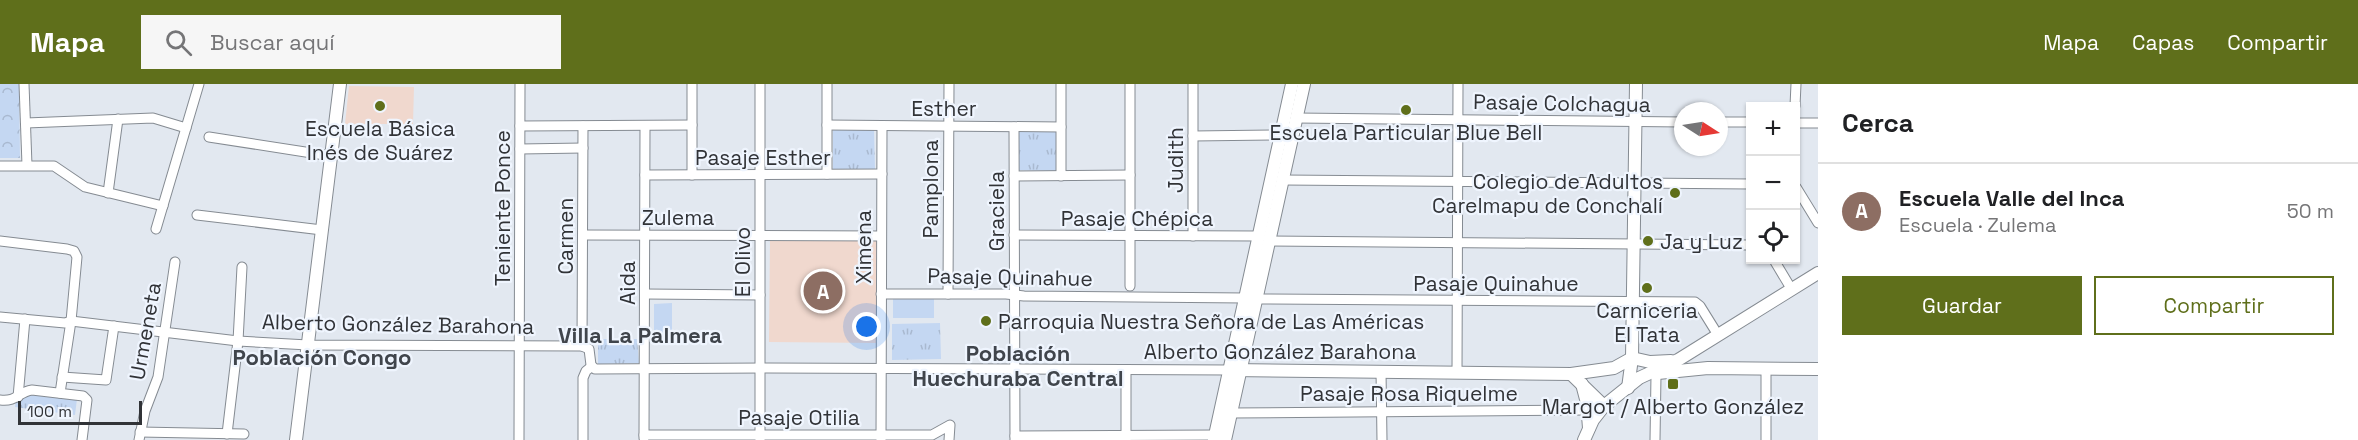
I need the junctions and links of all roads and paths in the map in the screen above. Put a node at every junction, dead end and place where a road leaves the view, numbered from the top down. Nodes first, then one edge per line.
1 (24, 84) edge
2 (199, 84) edge
3 (340, 84) edge
4 (520, 84) edge
5 (692, 84) edge
6 (760, 84) edge
7 (827, 84) edge
8 (949, 84) edge
9 (1061, 84) edge
10 (1130, 84) edge
11 (1193, 84) edge
12 (1293, 84) edge
13 (1304, 84) edge
14 (1458, 84) edge
15 (1636, 84) edge
16 (1796, 84) edge
17 (1795, 102) edge
18 (1296, 118) junction
19 (118, 119) junction
20 (1458, 120) junction
21 (1635, 121) junction
22 (1674, 122) edge
23 (1728, 122) edge
24 (1746, 122) edge
25 (26, 123) junction
26 (1800, 123) edge
27 (1818, 123) edge
28 (692, 125) junction
29 (827, 125) junction
30 (520, 126) junction
31 (583, 126) junction
32 (645, 126) junction
33 (882, 126) junction
34 (949, 126) junction
35 (1014, 127) junction
36 (1061, 127) junction
37 (186, 128) junction
38 (1281, 135) junction
39 (1193, 136) junction
40 (209, 137) dead end
41 (583, 148) junction
42 (520, 149) junction
43 (332, 156) junction
44 (27, 165) junction
45 (0, 166) edge
46 (827, 174) junction
47 (882, 174) junction
48 (645, 175) junction
49 (692, 175) junction
50 (760, 175) junction
51 (1130, 175) junction
52 (1014, 176) junction
53 (1061, 176) junction
54 (1283, 180) junction
55 (1457, 182) junction
56 (1635, 183) junction
57 (1746, 184) edge
58 (108, 193) junction
59 (1800, 194) edge
60 (163, 206) junction
61 (198, 215) dead end
62 (1818, 224) edge
63 (156, 229) dead end
64 (322, 230) junction
65 (583, 235) junction
66 (645, 235) junction
67 (1014, 235) junction
68 (760, 236) junction
69 (881, 236) junction
70 (1130, 236) junction
71 (1193, 236) junction
72 (1264, 239) junction
73 (0, 241) edge
74 (1457, 243) junction
75 (1634, 244) junction
76 (1746, 245) edge
77 (175, 262) dead end
78 (1776, 264) edge
79 (242, 267) dead end
80 (1818, 273) edge
81 (1130, 286) dead end
82 (1792, 290) junction
83 (645, 294) junction
84 (881, 294) junction
85 (948, 294) junction
86 (760, 295) junction
87 (1015, 295) junction
88 (1251, 299) junction
89 (1457, 300) junction
90 (1633, 302) junction
91 (0, 317) edge
92 (25, 319) junction
93 (71, 321) junction
94 (114, 326) junction
95 (165, 332) junction
96 (1718, 335) junction
97 (238, 340) junction
98 (308, 345) junction
99 (519, 345) junction
100 (582, 346) junction
101 (1682, 357) junction
102 (1632, 358) junction
103 (591, 367) junction
104 (644, 368) junction
105 (759, 368) junction
106 (1708, 368) junction
107 (881, 369) junction
108 (1015, 369) junction
109 (1766, 369) junction
110 (1818, 369) edge
111 (1126, 370) junction
112 (1235, 370) junction
113 (1381, 371) junction
114 (1457, 372) junction
115 (1658, 373) junction
116 (1571, 374) junction
117 (62, 377) junction
118 (1581, 383) junction
119 (1628, 388) junction
120 (60, 393) junction
121 (18, 397) junction
122 (1, 401) edge
123 (1604, 406) junction
124 (1381, 410) junction
125 (1588, 410) junction
126 (0, 412) edge
127 (1231, 413) junction
128 (1589, 428) junction
129 (227, 434) junction
130 (244, 434) dead end
131 (139, 436) edge
132 (644, 437) edge
133 (760, 437) edge
134 (881, 438) edge
135 (1015, 438) edge
136 (1126, 438) edge
137 (1218, 438) edge
138 (82, 440) edge
139 (296, 440) edge
140 (519, 440) edge
141 (583, 440) edge
142 (949, 440) edge
143 (1382, 440) edge
144 (1584, 440) edge
145 (1655, 440) edge
146 (1766, 440) edge

1 - 25 street
2 - 37 street
3 - 43 main road
4 - 30 street, Teniente Ponce
5 - 28 street
6 - 50 street, El Olivo
7 - 29 street
8 - 34 street, Pamplona
9 - 36 street
10 - 51 street
11 - 39 street, Judith
12 - 38 main road
13 - 18 main road
14 - 20 street
15 - 21 main road
16 - 17 street
18 - 20 street, Pasaje Colchagua
18 - 54 main road
19 - 25 street
19 - 37 street
19 - 58 street
20 - 21 street, Pasaje Colchagua
20 - 55 street
21 - 22 street, Pasaje Colchagua
21 - 56 main road
23 - 24 street
25 - 44 street
26 - 27 street
28 - 32 street
28 - 49 street
29 - 33 street, Esther
29 - 46 street
30 - 31 street
30 - 42 street, Teniente Ponce
31 - 32 street
31 - 41 street, Carmen
32 - 48 street, Aida
33 - 34 street, Esther
33 - 47 street, Ximena
34 - 35 street, Esther
34 - 85 street, Pamplona
35 - 36 street, Esther
35 - 52 street, Graciela
36 - 53 street
37 - 60 street
38 - 39 street
38 - 72 main road
39 - 71 street, Judith
40 - 43 street
41 - 42 street
41 - 65 street, Carmen
42 - 99 street, Teniente Ponce
43 - 64 main road
44 - 45 street
44 - 58 street
46 - 47 street, Pasaje Esther
46 - 50 street, Pasaje Esther
47 - 69 street, Ximena
48 - 49 street, Pasaje Esther
48 - 66 street, Aida
49 - 50 street, Pasaje Esther
50 - 68 street, El Olivo
51 - 53 street
51 - 70 street
52 - 53 street
52 - 67 street, Graciela
54 - 55 street
54 - 72 main road
55 - 56 street
55 - 74 street
56 - 57 street
56 - 75 main road
58 - 60 street
59 - 62 street
60 - 63 street
61 - 64 street
64 - 98 main road
65 - 66 street, Zulema
65 - 100 street, Carmen
66 - 68 street, Zulema
66 - 83 street, Aida
67 - 70 street, Pasaje Chépica
67 - 87 street, Graciela
68 - 69 street, Zulema
68 - 86 street, El Olivo
69 - 84 street, Ximena
70 - 71 street, Pasaje Chépica
70 - 81 street
71 - 72 street, Pasaje Chépica
72 - 74 street, Pasaje Chépica
72 - 88 main road
73 - 93 street
74 - 75 street, Pasaje Chépica
74 - 89 street
75 - 76 street, Pasaje Chépica
75 - 90 main road
77 - 95 street, Urmeneta
78 - 82 street
79 - 97 street
80 - 82 main road
82 - 96 main road
83 - 86 street
83 - 104 street, Aida
84 - 85 street, Pasaje Quinahue
84 - 107 street, Ximena
85 - 87 street, Pasaje Quinahue
86 - 105 street, El Olivo
87 - 88 street, Pasaje Quinahue
87 - 108 street, Graciela
88 - 89 street, Pasaje Quinahue
88 - 112 main road
89 - 90 street, Pasaje Quinahue
89 - 114 street
90 - 96 street, Pasaje Quinahue
90 - 102 main road
91 - 92 street, Alberto González Barahona
92 - 93 street, Alberto González Barahona
92 - 121 street
93 - 94 street, Alberto González Barahona
93 - 117 street
94 - 95 street, Alberto González Barahona
94 - 117 street
95 - 97 street, Alberto González Barahona
95 - 131 street, Urmeneta
96 - 101 main road
97 - 98 street, Alberto González Barahona
97 - 129 street
98 - 99 street, Alberto González Barahona
98 - 139 main road
99 - 100 street, Alberto González Barahona
99 - 140 street, Teniente Ponce
100 - 103 street
101 - 102 main road
101 - 106 main road
101 - 115 main road
102 - 116 main road, Alberto González Barahona
102 - 119 main road
103 - 104 street, Alberto González Barahona
103 - 141 street
104 - 105 street, Alberto González Barahona
104 - 132 street, Aida
105 - 107 street, Alberto González Barahona
105 - 133 street, El Olivo
106 - 109 main road
106 - 115 main road
107 - 108 street, Alberto González Barahona
107 - 134 street, Ximena
108 - 111 street, Alberto González Barahona
108 - 135 street, Graciela
109 - 110 main road
109 - 146 street
111 - 112 street, Alberto González Barahona
111 - 136 street
112 - 113 main road, Alberto González Barahona
112 - 127 main road
112 - 137 main road
113 - 114 main road, Alberto González Barahona
113 - 124 street
114 - 116 main road, Alberto González Barahona
115 - 119 main road
115 - 145 street
116 - 118 main road
117 - 120 street
118 - 123 main road
118 - 125 main road
119 - 123 main road
120 - 121 street
120 - 138 street
121 - 122 street
122 - 126 street
123 - 128 main road
124 - 125 street, Pasaje Rosa Riquelme
124 - 127 street, Pasaje Rosa Riquelme
124 - 143 street
125 - 128 main road
127 - 137 main road
128 - 144 main road
129 - 130 street
129 - 131 street
132 - 133 street, Pasaje Otilia
133 - 134 street, Pasaje Otilia
134 - 142 street, Pasaje Otilia
135 - 136 street
136 - 137 street

